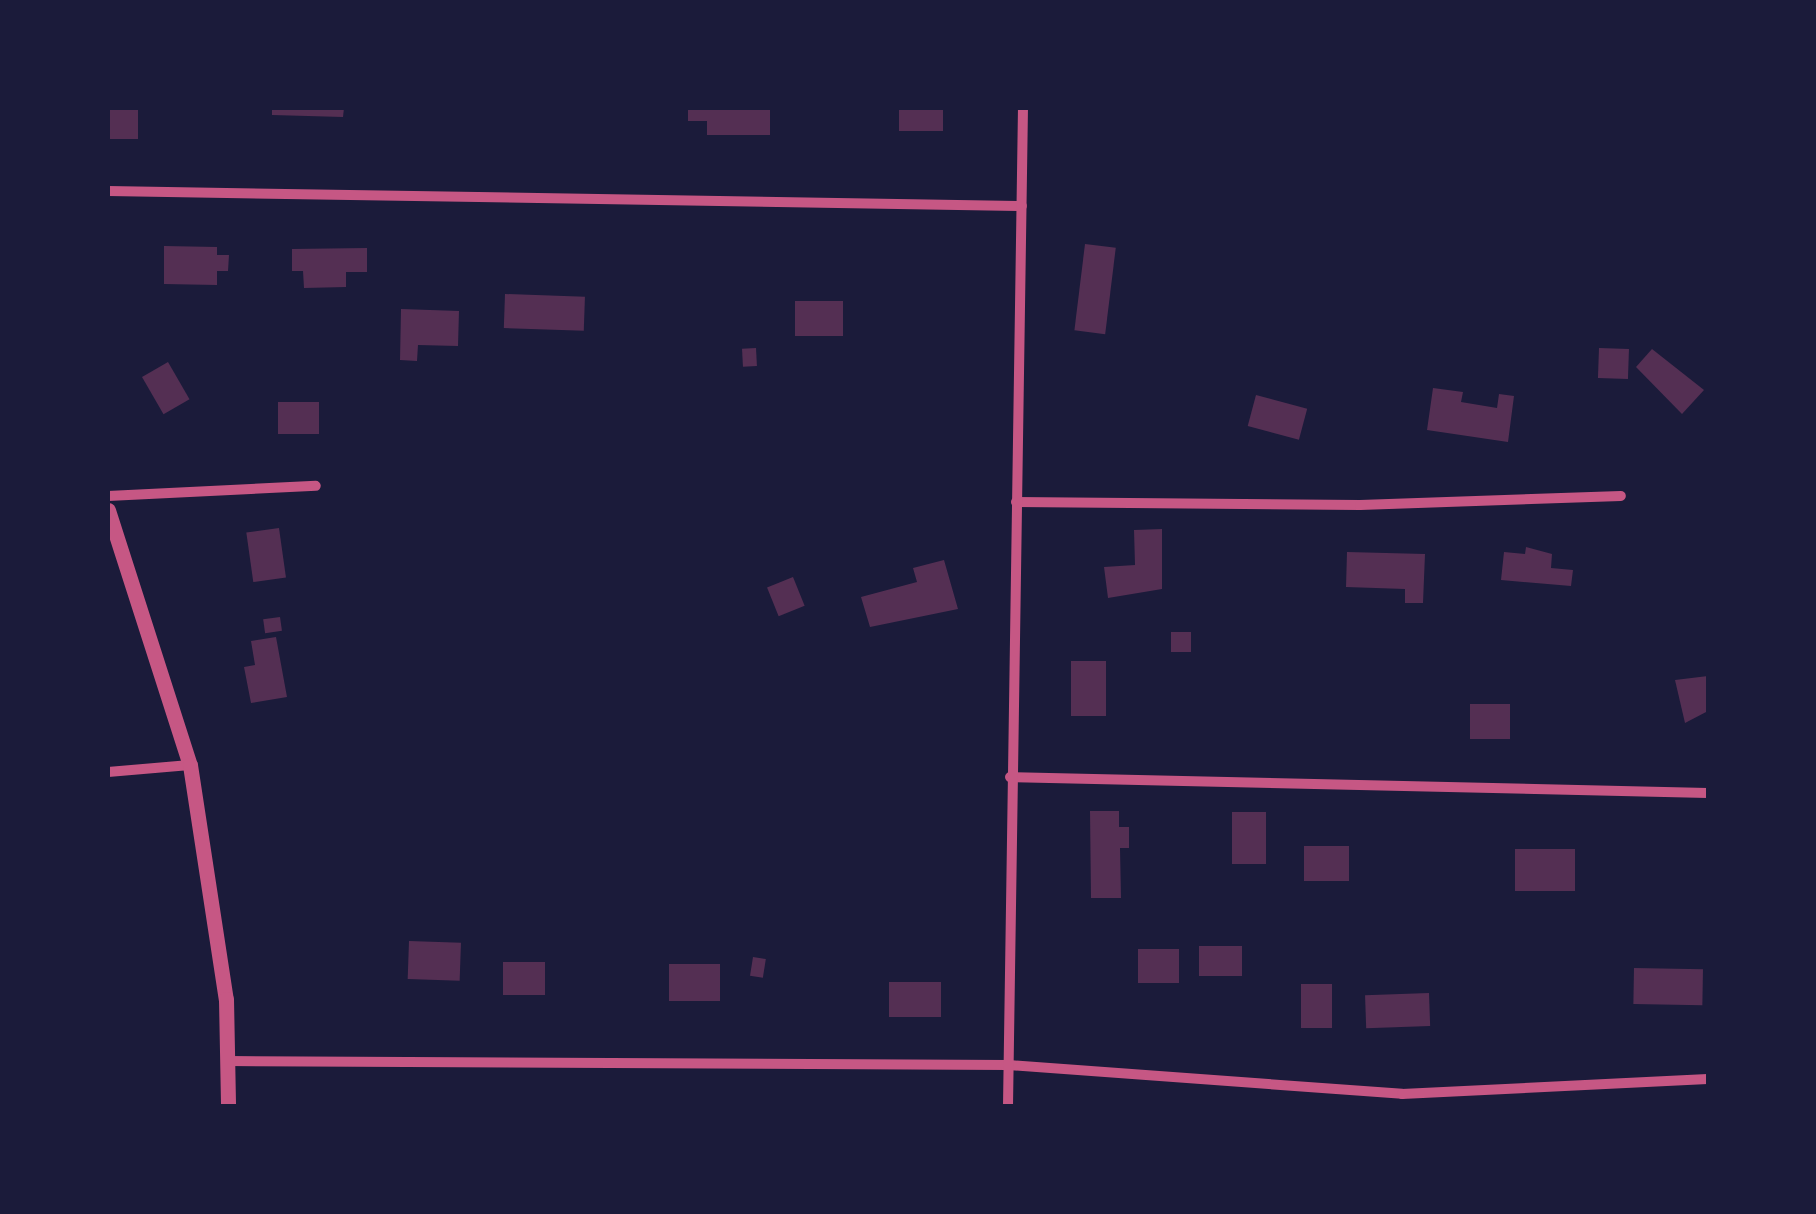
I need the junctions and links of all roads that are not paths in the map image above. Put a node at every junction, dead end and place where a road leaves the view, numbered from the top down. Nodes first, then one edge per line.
1 (1024, 108) edge
2 (108, 191) edge
3 (1022, 206) junction
4 (316, 486) dead end
5 (108, 496) edge
6 (1621, 496) dead end
7 (1016, 502) junction
8 (108, 510) edge
9 (190, 765) junction
10 (108, 772) edge
11 (1010, 776) junction
12 (1708, 793) edge
13 (228, 1061) junction
14 (1009, 1065) junction
15 (1708, 1079) edge
16 (228, 1106) edge
17 (1008, 1106) edge

1 - 3 street
2 - 3 street
3 - 7 street
4 - 5 street
6 - 7 street
7 - 11 street
8 - 9 street
9 - 10 street
9 - 13 street
11 - 12 street
11 - 14 street
13 - 14 street
13 - 16 street
14 - 15 street
14 - 17 street

